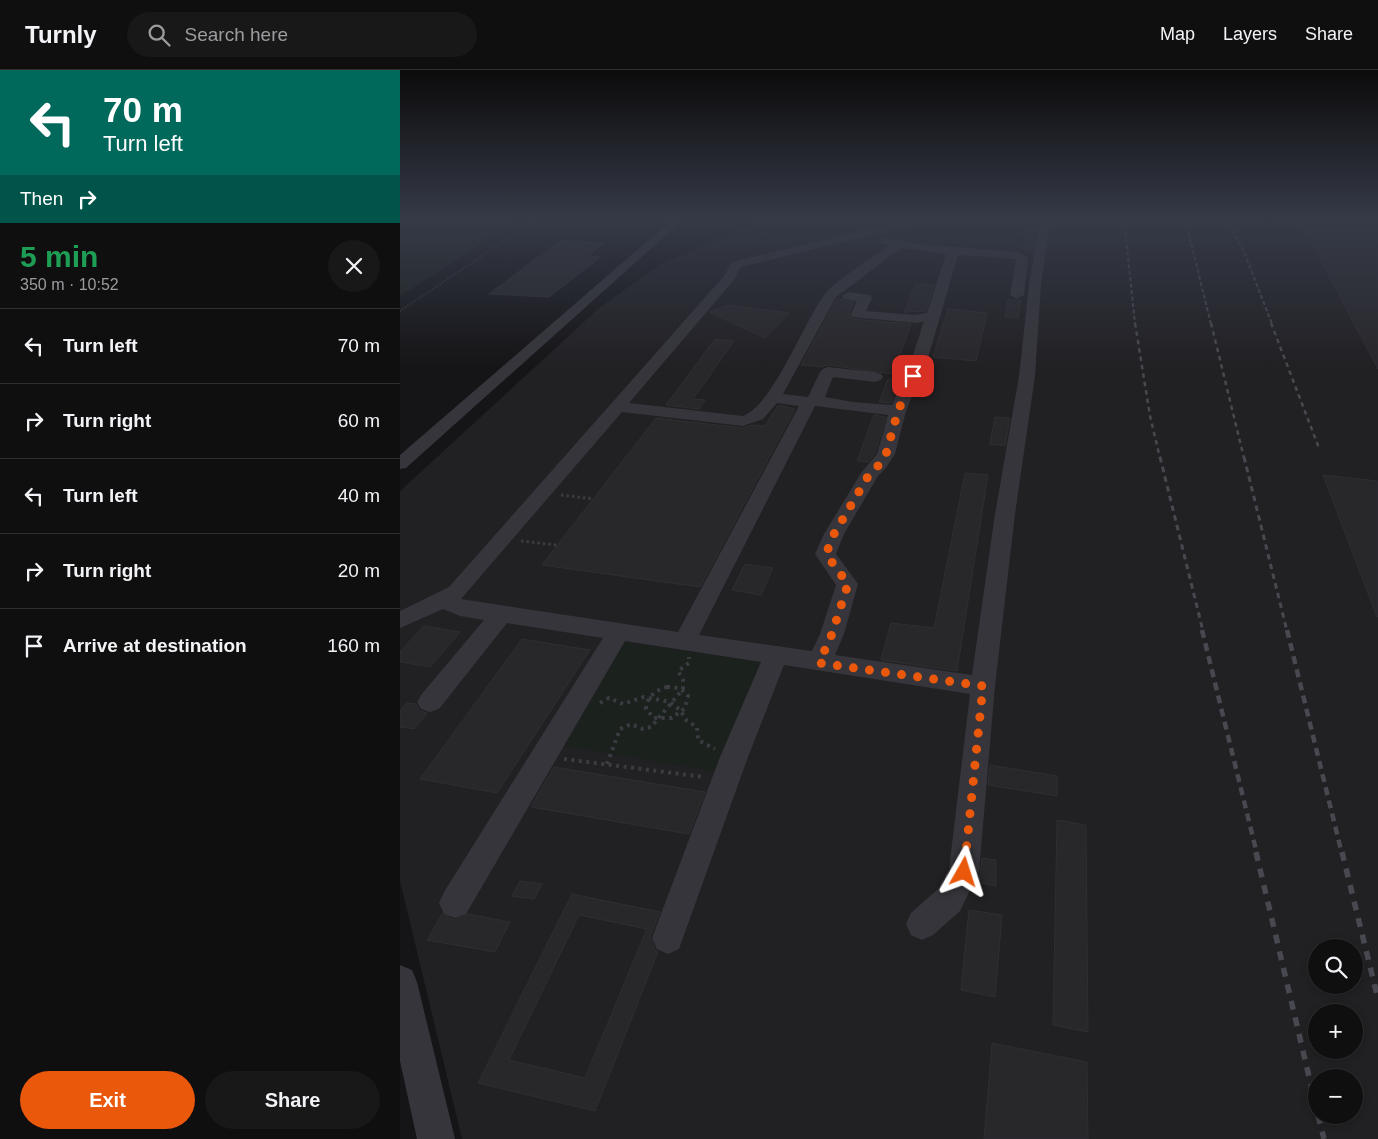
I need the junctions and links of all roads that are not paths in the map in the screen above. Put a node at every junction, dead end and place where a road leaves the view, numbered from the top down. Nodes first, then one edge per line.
1 (622, 269) edge
2 (734, 269) edge
3 (771, 269) edge
4 (873, 269) edge
5 (948, 269) edge
6 (1021, 269) edge
7 (1038, 269) edge
8 (728, 278) junction
9 (845, 295) junction
10 (1017, 295) dead end
11 (933, 318) junction
12 (876, 377) dead end
13 (773, 398) junction
14 (812, 401) junction
15 (618, 407) junction
16 (898, 411) junction
17 (400, 464) edge
18 (444, 600) junction
19 (502, 614) junction
20 (400, 620) edge
21 (619, 631) junction
22 (689, 641) junction
23 (776, 656) junction
24 (819, 663) junction
25 (983, 686) junction
26 (430, 702) dead end
27 (455, 903) dead end
28 (922, 924) dead end
29 (668, 938) dead end
30 (400, 982) edge
31 (436, 1139) edge

1 - 17 lane
2 - 8 lane
3 - 8 lane
4 - 9 lane
5 - 11 lane
6 - 10 lane
7 - 25 lane
8 - 15 lane
9 - 11 lane
9 - 13 lane
11 - 16 lane
12 - 14 lane
13 - 14 lane
13 - 15 lane
14 - 16 lane
14 - 22 lane
15 - 18 lane
16 - 24 lane
18 - 19 lane
18 - 20 lane
19 - 21 lane
19 - 26 lane
21 - 22 lane
21 - 27 lane
22 - 23 lane
23 - 24 lane
23 - 29 lane
24 - 25 lane
25 - 28 lane
30 - 31 lane

